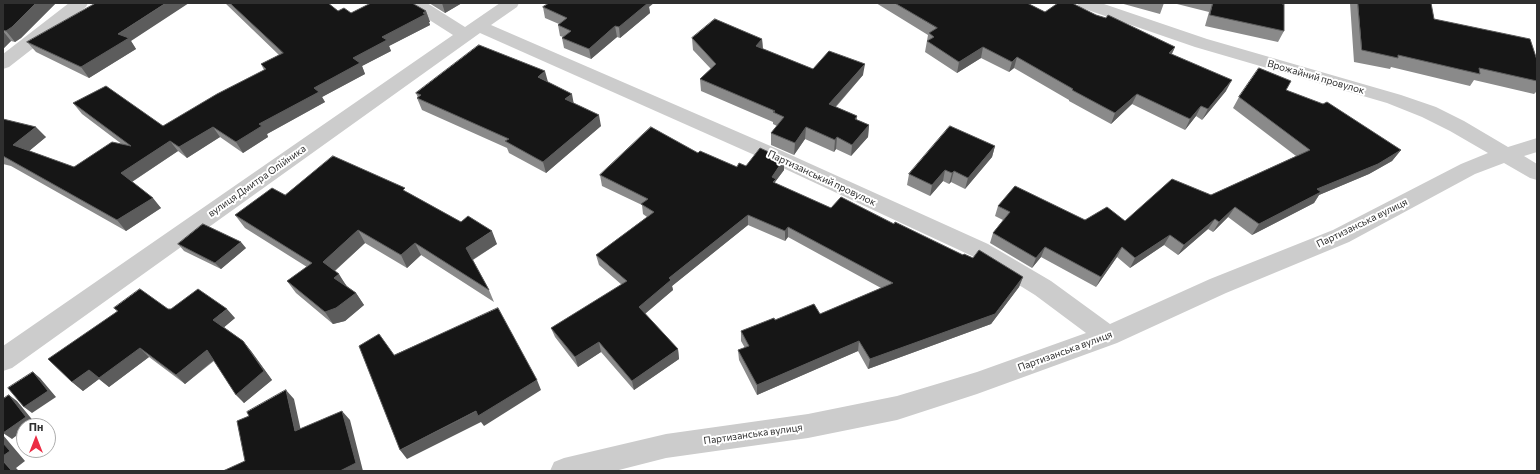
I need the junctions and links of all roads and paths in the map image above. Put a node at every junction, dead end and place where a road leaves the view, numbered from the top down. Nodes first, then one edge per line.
1 (80, 3) edge
2 (415, 3) edge
3 (512, 3) edge
4 (1085, 3) edge
5 (472, 31) junction
6 (3, 63) edge
7 (1537, 145) edge
8 (1507, 154) junction
9 (1537, 173) edge
10 (1108, 336) junction
11 (3, 360) edge
12 (564, 471) edge

1 - 6 street
2 - 5 street, Партизанський провулок
3 - 5 street, вулиця Дмитра Олійника
4 - 8 street, Врожайний провулок
5 - 10 street, Партизанський провулок
5 - 11 street, вулиця Дмитра Олійника
7 - 8 street, Партизанська вулиця
8 - 9 street, Врожайний провулок
8 - 10 street, Партизанська вулиця
10 - 12 street, Партизанська вулиця

